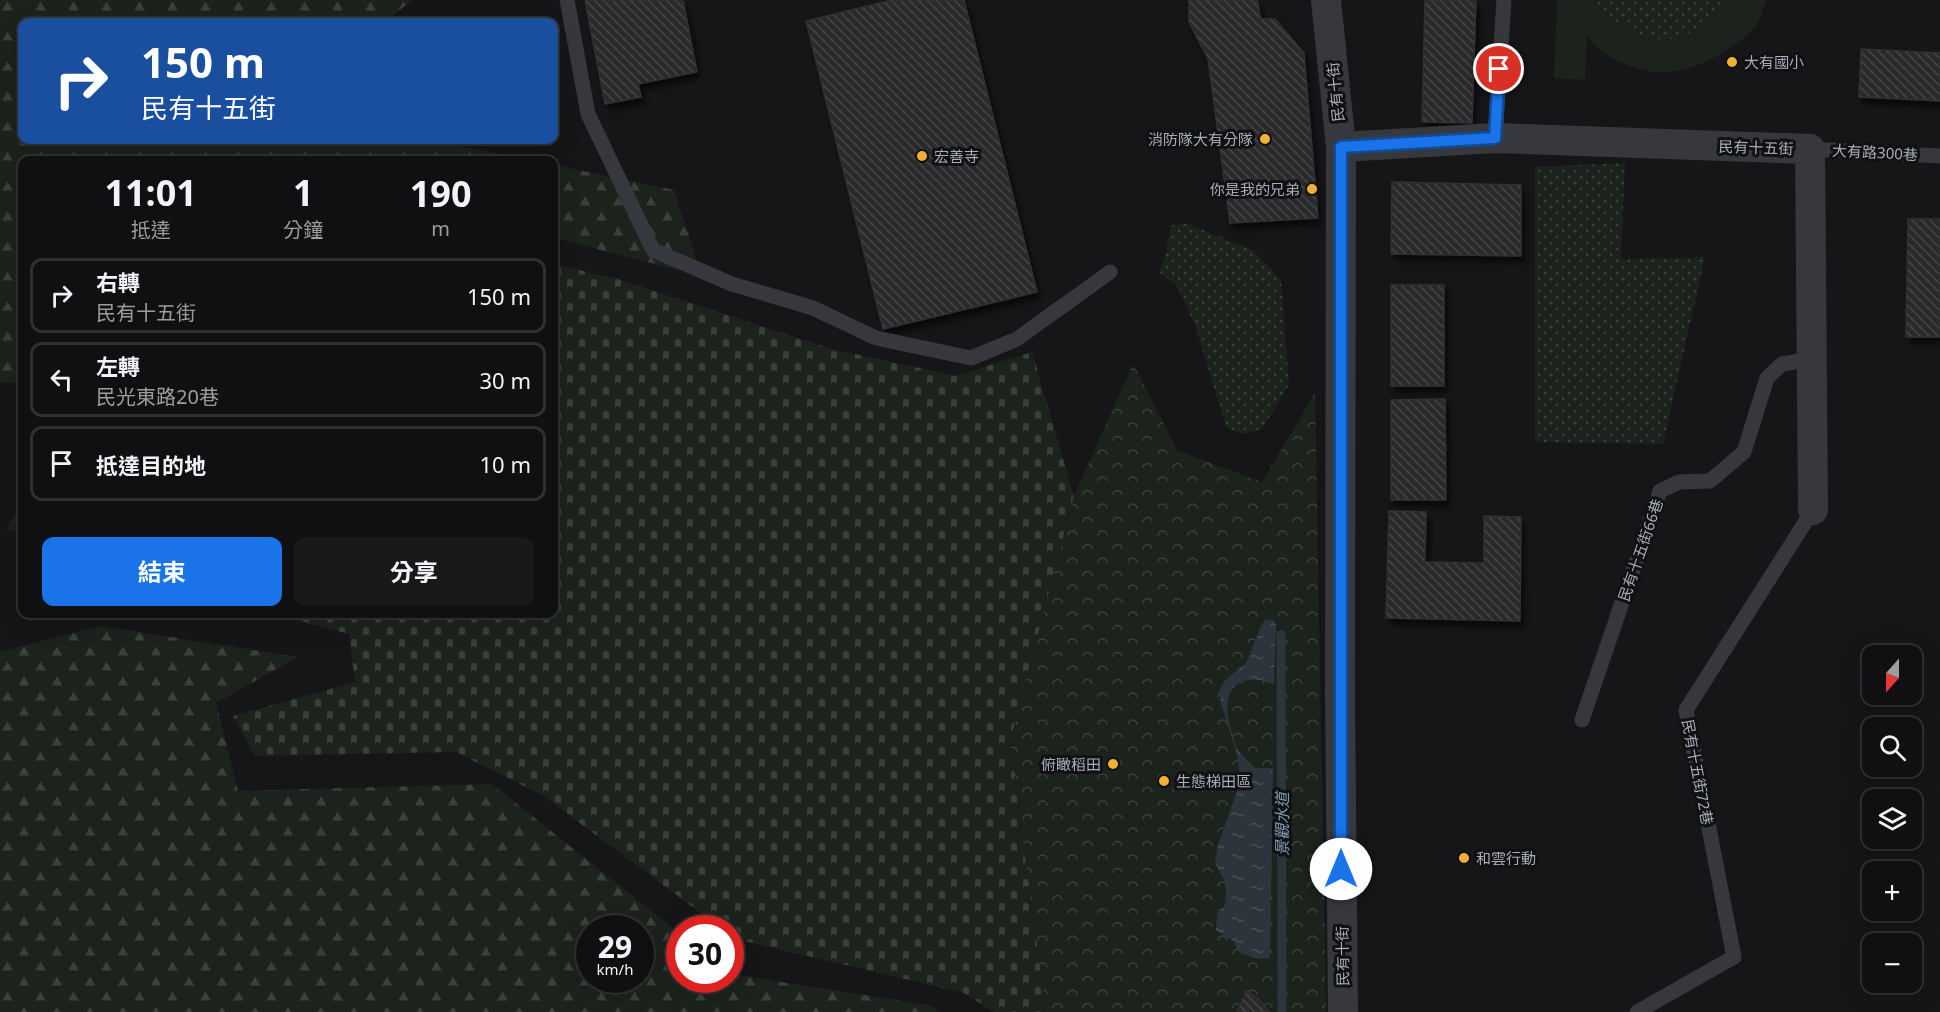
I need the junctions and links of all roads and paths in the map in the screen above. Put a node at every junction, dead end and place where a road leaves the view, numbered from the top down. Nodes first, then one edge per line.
1 (567, 0) edge
2 (1326, 0) edge
3 (1504, 0) edge
4 (1495, 138) junction
5 (1341, 147) junction
6 (1810, 148) junction
7 (1940, 156) edge
8 (1110, 272) dead end
9 (1812, 359) junction
10 (1813, 510) joint
11 (1582, 720) dead end
12 (1343, 1012) edge
13 (1638, 1012) edge

1 - 8 lane
2 - 5 street, 民有十街
3 - 4 lane
4 - 5 street, 民有十五街
4 - 6 street, 民有十五街
5 - 12 street, 民有十街
6 - 7 lane, 大有路300巷
6 - 9 street, 民有十五街
9 - 10 street, 民有十五街
9 - 11 lane, 民有十五街66巷
10 - 13 lane, 民有十五街72巷

